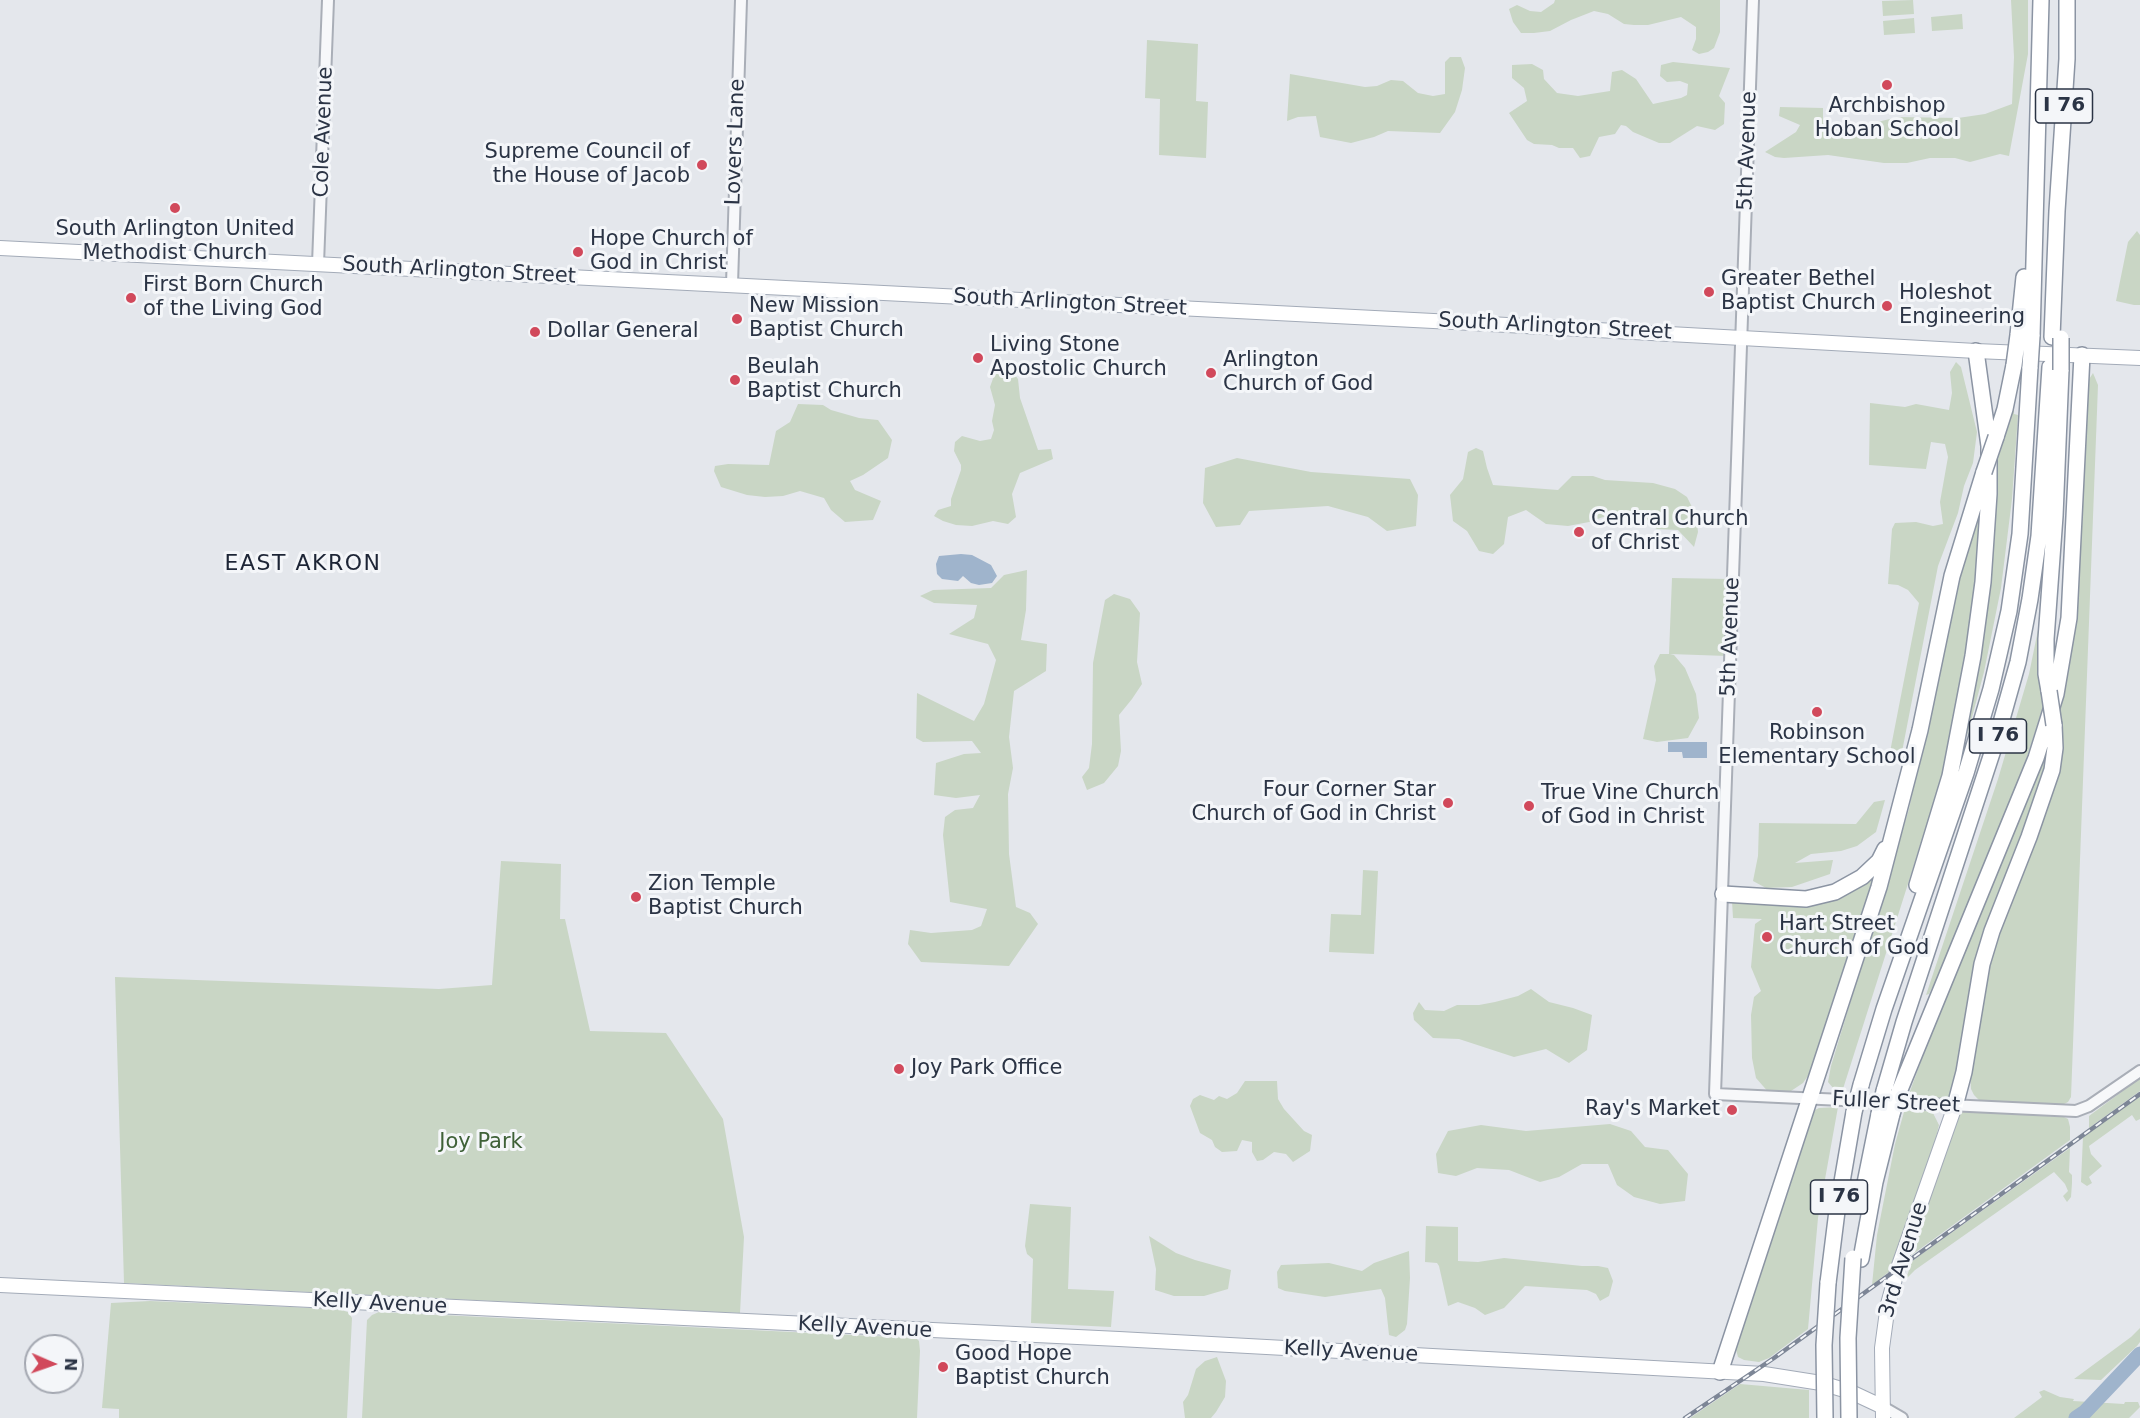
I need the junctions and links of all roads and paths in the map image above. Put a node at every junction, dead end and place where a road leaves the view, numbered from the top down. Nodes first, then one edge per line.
1 (328, 0) edge
2 (741, 0) edge
3 (1753, 0) edge
4 (2041, 0) edge
5 (2067, 0) edge
6 (0, 248) edge
7 (318, 264) junction
8 (732, 284) junction
9 (1742, 337) junction
10 (1976, 351) junction
11 (2082, 355) junction
12 (2140, 358) edge
13 (2022, 366) junction
14 (2056, 369) junction
15 (1895, 831) junction
16 (1723, 894) junction
17 (1884, 1009) junction
18 (2140, 1071) edge
19 (1715, 1094) joint
20 (1810, 1098) junction
21 (1955, 1106) junction
22 (1886, 1114) junction
23 (0, 1285) edge
24 (1720, 1372) junction
25 (1883, 1412) edge
26 (1825, 1418) edge
27 (1849, 1418) edge
28 (1902, 1418) edge

1 - 7 street, Cole Avenue
2 - 8 street, Lovers Lane
3 - 9 street, 5th Avenue
4 - 13 highway, I 76, bridge
5 - 14 highway, I 76, bridge
6 - 7 main road, South Arlington Street
7 - 8 main road, South Arlington Street
8 - 9 main road, South Arlington Street
9 - 10 main road, South Arlington Street
9 - 16 street, 5th Avenue
10 - 11 main road, South Arlington Street
10 - 17 highway
11 - 12 main road, South Arlington Street
11 - 22 highway, bridge
13 - 15 highway, bridge
13 - 17 highway, I 76
14 - 21 highway, bridge
14 - 22 highway, I 76, bridge
15 - 16 highway
15 - 20 highway
16 - 19 street, 5th Avenue
17 - 26 highway, I 76, bridge
18 - 21 street, Fuller Street
19 - 20 street, Fuller Street
20 - 21 street, Fuller Street
20 - 24 highway
21 - 25 main road, 3rd Avenue
22 - 27 highway, bridge
23 - 24 main road, Kelly Avenue
24 - 25 main road, Kelly Avenue
25 - 28 street, Kelly Avenue

